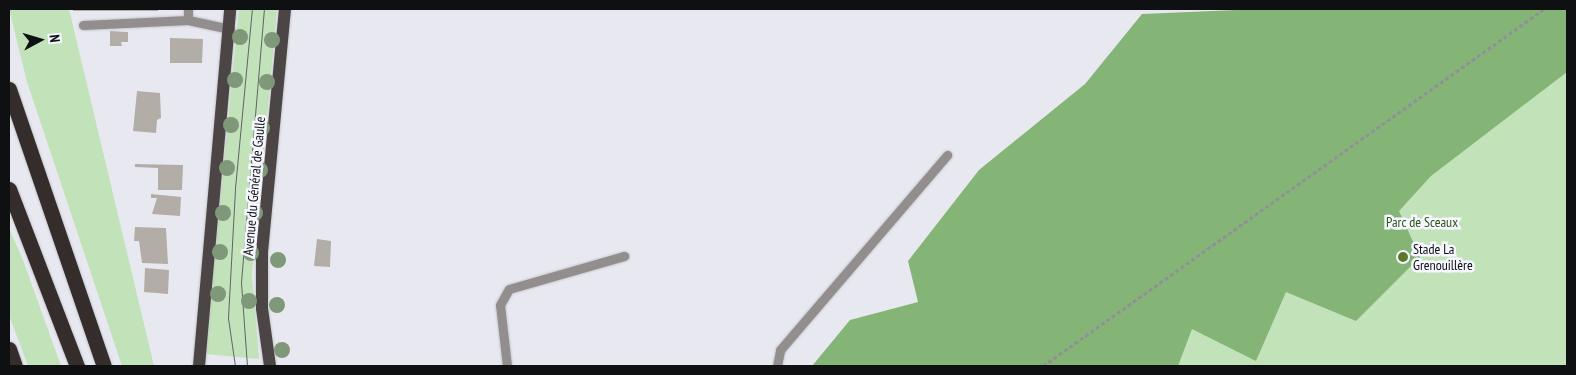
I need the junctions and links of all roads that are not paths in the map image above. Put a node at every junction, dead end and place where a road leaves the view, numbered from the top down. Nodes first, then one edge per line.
1 (188, 9) edge
2 (230, 9) edge
3 (285, 9) edge
4 (188, 20) junction
5 (83, 25) dead end
6 (230, 29) junction
7 (9, 89) edge
8 (947, 155) dead end
9 (9, 189) edge
10 (624, 256) dead end
11 (9, 349) edge
12 (15, 366) edge
13 (76, 366) edge
14 (104, 366) edge
15 (199, 366) edge
16 (270, 366) edge
17 (507, 366) edge
18 (777, 366) edge

1 - 4 lane
2 - 6 main road
3 - 16 main road, Avenue du Général de Gaulle
4 - 5 lane
4 - 6 lane
6 - 15 main road
7 - 14 highway
8 - 18 lane
9 - 13 highway
10 - 17 lane
11 - 12 highway

